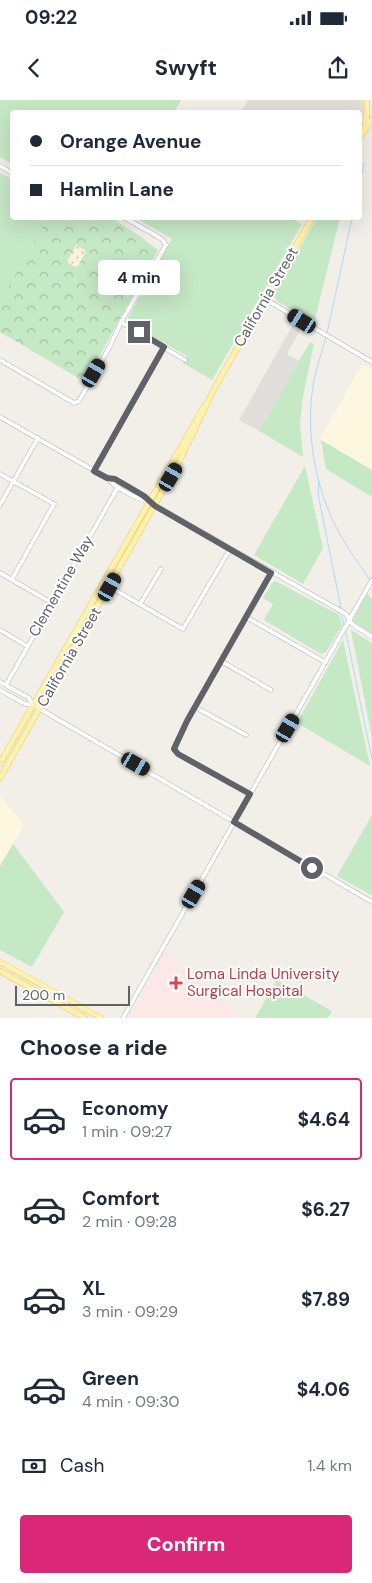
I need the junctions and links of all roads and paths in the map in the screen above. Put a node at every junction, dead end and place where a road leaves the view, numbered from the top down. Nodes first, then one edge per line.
1 (367, 100) edge
2 (372, 120) edge
3 (364, 132) junction
4 (362, 135) edge
5 (129, 220) edge
6 (311, 220) edge
7 (265, 298) junction
8 (121, 322) junction
9 (164, 347) junction
10 (0, 360) edge
11 (185, 360) dead end
12 (372, 362) edge
13 (206, 404) junction
14 (0, 416) edge
15 (38, 438) junction
16 (94, 471) junction
17 (0, 474) edge
18 (107, 478) junction
19 (14, 481) junction
20 (118, 487) junction
21 (149, 502) junction
22 (0, 505) edge
23 (155, 506) junction
24 (230, 549) junction
25 (161, 569) dead end
26 (0, 573) edge
27 (271, 573) junction
28 (12, 580) junction
29 (372, 580) edge
30 (110, 587) junction
31 (52, 603) junction
32 (140, 604) junction
33 (246, 617) junction
34 (349, 620) junction
35 (0, 630) edge
36 (372, 637) edge
37 (27, 646) junction
38 (221, 661) junction
39 (326, 662) junction
40 (0, 682) edge
41 (6, 685) junction
42 (271, 690) dead end
43 (1, 692) edge
44 (33, 705) junction
45 (195, 707) junction
46 (39, 709) junction
47 (246, 736) dead end
48 (0, 763) edge
49 (0, 778) edge
50 (250, 794) junction
51 (234, 822) junction
52 (372, 902) edge
53 (0, 962) edge
54 (0, 972) edge
55 (85, 1018) edge
56 (101, 1018) edge
57 (123, 1018) edge

1 - 3 main road
2 - 3 main road
3 - 4 main road
5 - 8 street
6 - 7 main road, California Street
7 - 12 street
7 - 13 main road, California Street
8 - 9 street
8 - 10 street
9 - 11 street
9 - 16 street
13 - 21 main road, California Street
13 - 23 main road, California Street
14 - 15 street
15 - 16 street
15 - 19 street
16 - 18 street
17 - 19 street
18 - 20 street
18 - 21 street
19 - 22 street
19 - 28 street
20 - 21 street
20 - 31 street, Clementine Way
21 - 23 street
21 - 44 main road, California Street
23 - 24 street
23 - 30 main road, California Street
24 - 27 street
24 - 32 street
25 - 32 street
26 - 28 street
27 - 33 street
27 - 34 street
28 - 31 street
29 - 34 street
30 - 32 street
30 - 46 main road, California Street
31 - 37 street, Clementine Way
33 - 38 street
33 - 39 street
34 - 36 street
34 - 39 street
35 - 37 street
37 - 41 street, Clementine Way
38 - 42 street
38 - 45 street
39 - 50 street
40 - 41 street
41 - 44 street
43 - 44 street
44 - 46 street
44 - 48 main road, California Street
45 - 47 street
45 - 50 street
46 - 49 main road, California Street
46 - 51 street
50 - 51 street
51 - 52 street
51 - 57 street
53 - 56 main road
54 - 55 main road

